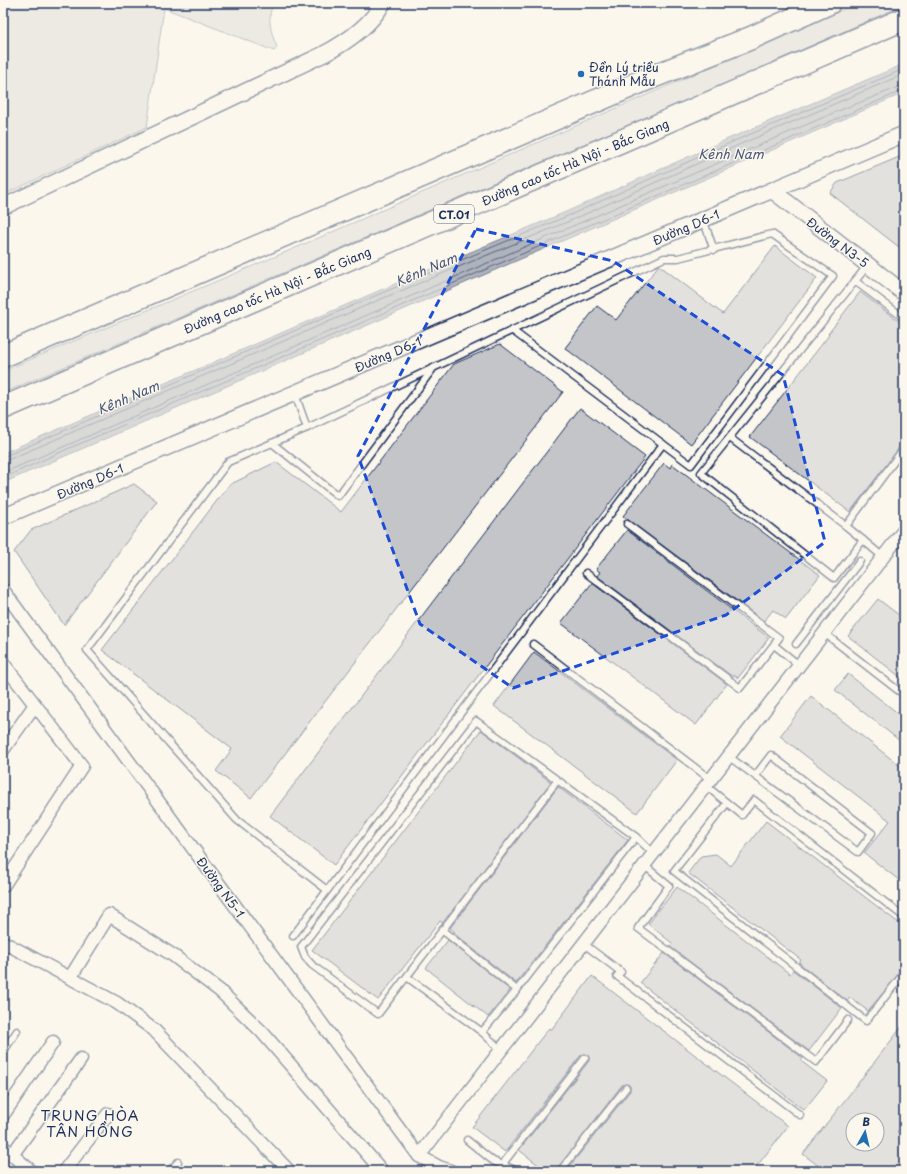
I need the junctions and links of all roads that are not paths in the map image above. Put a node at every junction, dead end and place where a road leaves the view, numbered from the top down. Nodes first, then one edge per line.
1 (383, 3) edge
2 (795, 3) edge
3 (829, 3) edge
4 (904, 19) edge
5 (751, 38) junction
6 (904, 134) edge
7 (773, 191) junction
8 (3, 208) edge
9 (703, 219) junction
10 (714, 250) junction
11 (868, 265) junction
12 (855, 281) junction
13 (902, 288) edge
14 (904, 318) edge
15 (513, 331) junction
16 (3, 356) edge
17 (433, 369) junction
18 (295, 394) junction
19 (3, 408) edge
20 (307, 428) junction
21 (730, 438) junction
22 (272, 443) junction
23 (663, 444) junction
24 (904, 448) edge
25 (3, 517) edge
26 (627, 524) dead end
27 (846, 526) junction
28 (904, 530) edge
29 (863, 540) junction
30 (883, 557) junction
31 (860, 561) dead end
32 (586, 573) dead end
33 (3, 590) edge
34 (824, 633) junction
35 (533, 644) dead end
36 (796, 644) dead end
37 (774, 645) junction
38 (3, 663) edge
39 (799, 665) junction
40 (904, 695) edge
41 (34, 706) junction
42 (3, 750) edge
43 (728, 756) junction
44 (755, 776) junction
45 (557, 781) junction
46 (708, 782) junction
47 (727, 803) junction
48 (636, 838) junction
49 (654, 854) junction
50 (645, 866) junction
51 (3, 886) edge
52 (327, 890) junction
53 (904, 917) edge
54 (442, 930) junction
55 (293, 936) dead end
56 (3, 942) edge
57 (584, 944) junction
58 (904, 973) edge
59 (407, 976) junction
60 (70, 978) junction
61 (517, 990) junction
62 (848, 1020) dead end
63 (17, 1032) dead end
64 (482, 1032) junction
65 (53, 1042) dead end
66 (500, 1049) junction
67 (3, 1052) edge
68 (585, 1058) dead end
69 (81, 1059) dead end
70 (626, 1088) dead end
71 (108, 1114) dead end
72 (800, 1115) dead end
73 (3, 1116) edge
74 (467, 1140) dead end
75 (6, 1152) edge
76 (419, 1156) junction
77 (178, 1162) dead end
78 (439, 1169) edge
79 (503, 1169) edge
80 (31, 1171) edge
81 (64, 1171) edge
82 (170, 1171) edge
83 (289, 1171) edge
84 (382, 1171) edge
85 (451, 1171) edge
86 (517, 1171) edge
87 (560, 1171) edge

1 - 8 street
2 - 5 highway
3 - 5 highway
4 - 19 highway, Đường cao tốc Hà Nội - Bắc Giang / CT.01
5 - 16 highway
6 - 7 street, Đường D6-1
7 - 9 street, Đường D6-1
7 - 11 street, Đường N3-5
9 - 10 lane
9 - 18 street, Đường D6-1
10 - 15 lane
10 - 23 lane
11 - 12 lane
11 - 13 street, Đường N3-5
12 - 14 lane
12 - 21 lane
15 - 17 lane
15 - 23 lane
17 - 20 lane
17 - 22 lane
18 - 20 lane
18 - 25 street, Đường D6-1
20 - 22 lane
21 - 27 lane
21 - 29 lane
22 - 52 lane
23 - 52 lane
24 - 27 lane
26 - 37 lane
27 - 29 lane
28 - 30 street
29 - 30 lane
30 - 34 street
31 - 36 lane
32 - 37 lane
33 - 76 street, Đường N5-1
34 - 39 street
34 - 40 lane
35 - 46 lane
37 - 39 lane
38 - 41 street
39 - 43 street
41 - 42 street
41 - 51 street
43 - 44 lane
43 - 46 street
44 - 44 lane
45 - 48 lane
45 - 54 lane
45 - 59 lane
46 - 47 lane
46 - 49 street
47 - 53 lane
47 - 58 lane
48 - 49 lane
48 - 61 lane
49 - 50 street
50 - 57 street
50 - 62 lane
52 - 55 lane
54 - 59 lane
54 - 61 lane
56 - 60 street
57 - 66 street
57 - 72 lane
59 - 64 lane
60 - 83 street
60 - 84 street
61 - 64 lane
63 - 67 lane
64 - 66 lane
65 - 73 street
66 - 76 street
68 - 79 lane
69 - 75 street
70 - 87 lane
71 - 81 street
74 - 79 lane
75 - 80 street
76 - 78 street, Đường N5-1
77 - 82 lane
78 - 85 street, Đường N5-1
79 - 86 lane

